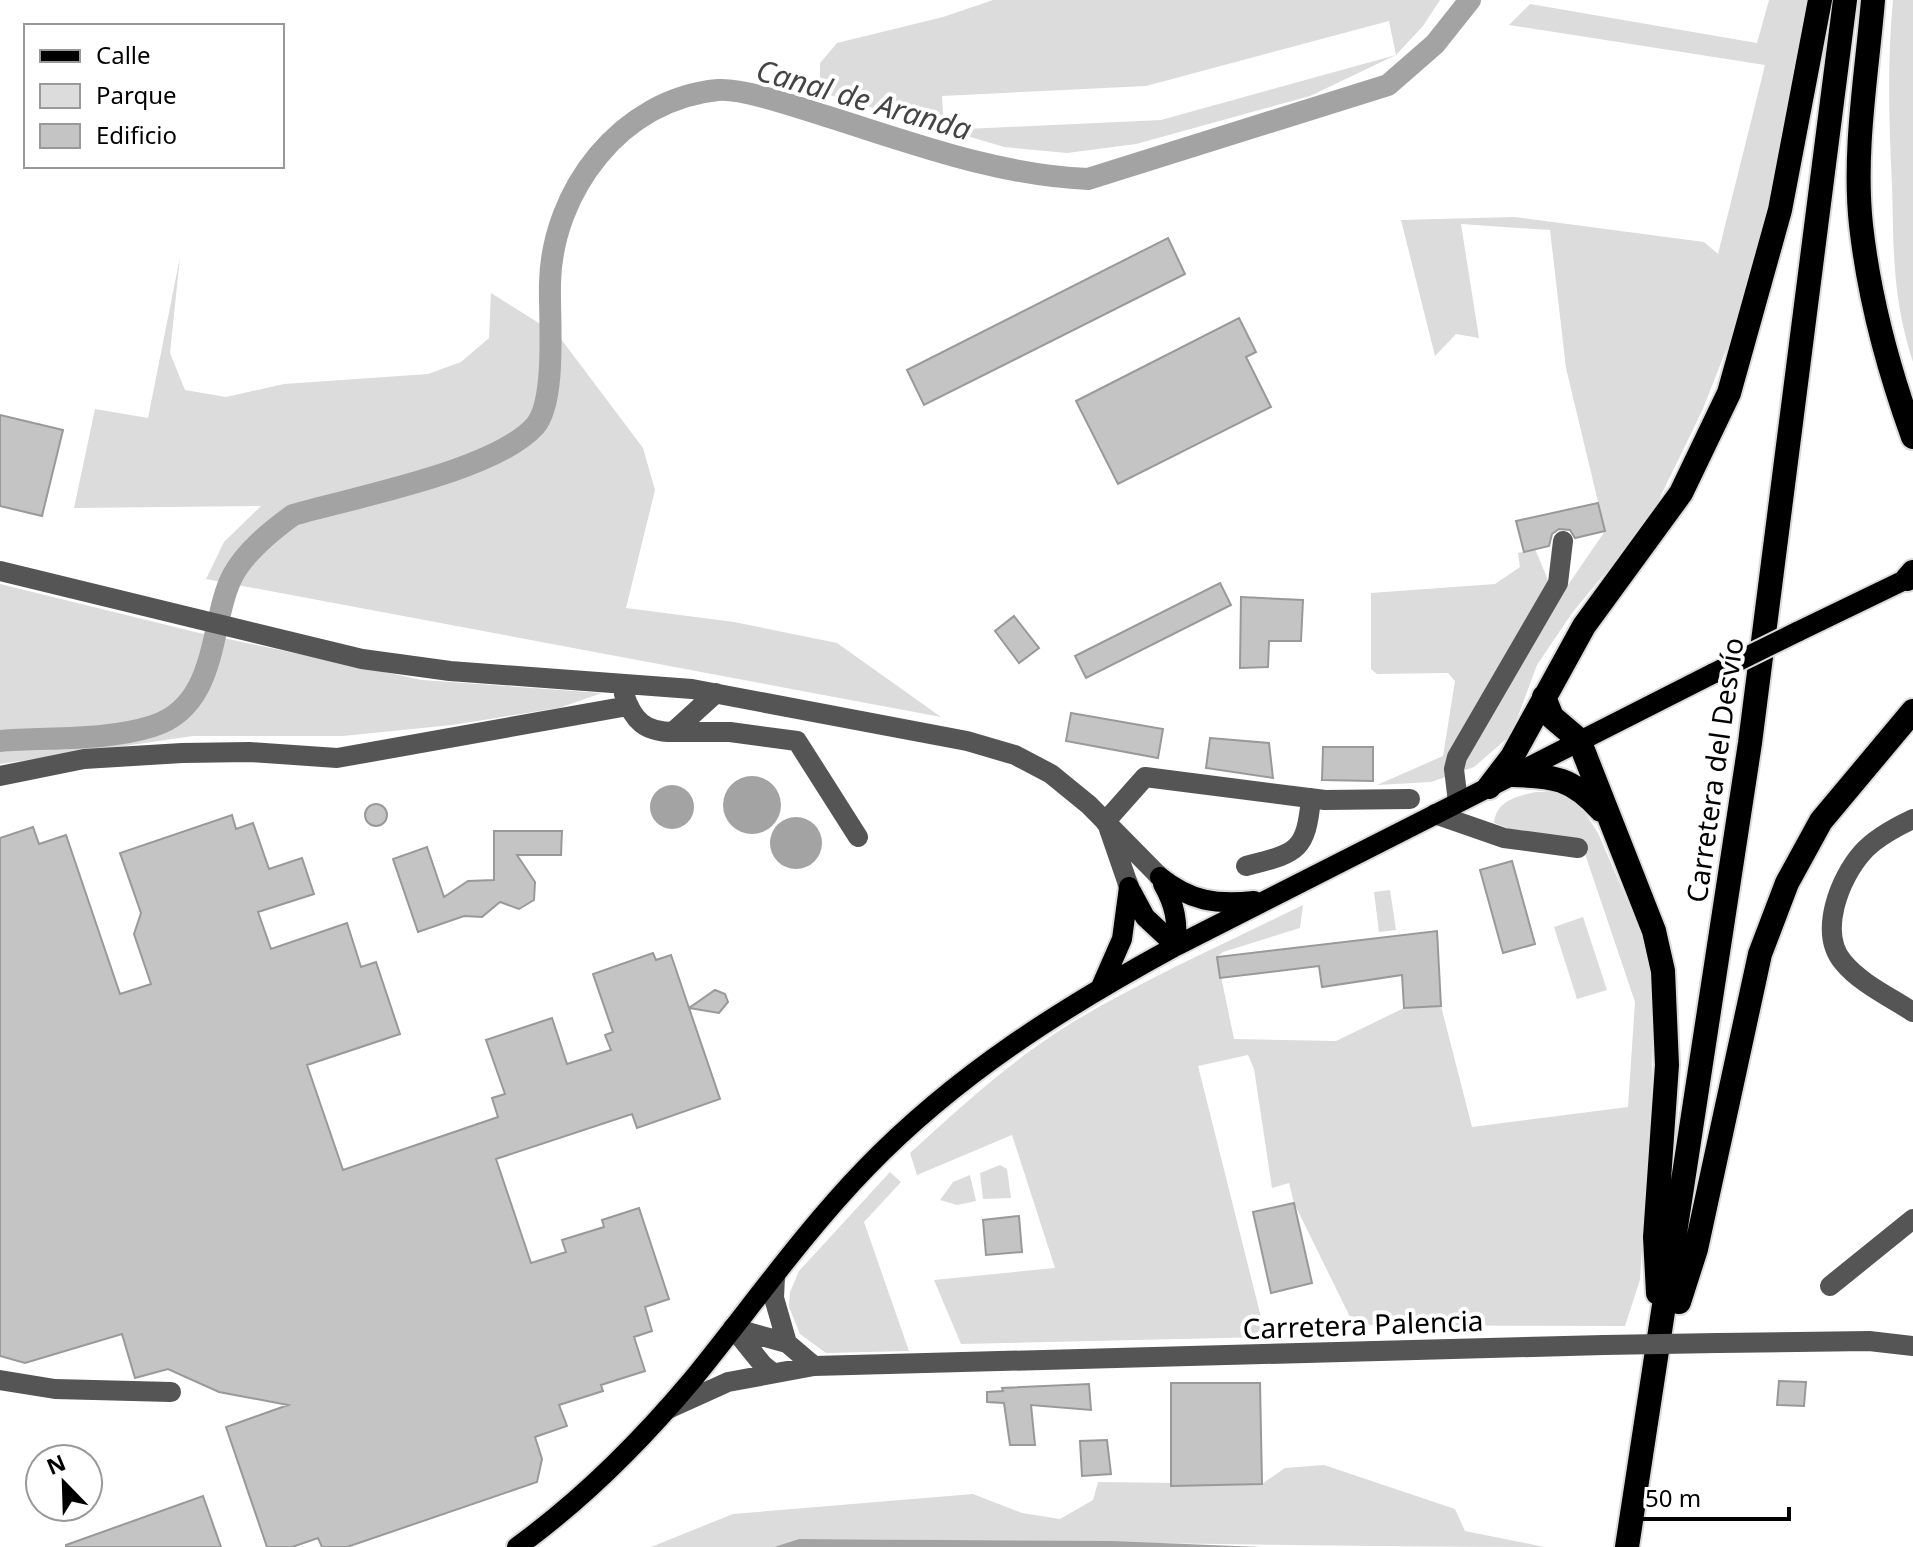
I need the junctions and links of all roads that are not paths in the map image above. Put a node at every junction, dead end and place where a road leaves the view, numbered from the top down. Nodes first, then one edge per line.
1 (1820, 0) edge
2 (1845, 0) edge
3 (1873, 0) edge
4 (1913, 437) edge
5 (1563, 541) dead end
6 (0, 571) edge
7 (1911, 576) edge
8 (620, 682) junction
9 (716, 693) junction
10 (1544, 697) junction
11 (628, 706) junction
12 (1913, 711) edge
13 (673, 732) junction
14 (1579, 740) junction
15 (1513, 775) junction
16 (0, 776) edge
17 (1489, 787) junction
18 (1311, 798) junction
19 (1410, 799) dead end
20 (1458, 802) junction
21 (1435, 814) junction
22 (1913, 819) edge
23 (1611, 820) junction
24 (1105, 822) junction
25 (858, 837) dead end
26 (1578, 848) dead end
27 (1246, 866) dead end
28 (1160, 877) junction
29 (1129, 887) junction
30 (1266, 899) junction
31 (1176, 946) junction
32 (1101, 987) junction
33 (1913, 1012) edge
34 (1913, 1219) edge
35 (775, 1276) junction
36 (1830, 1286) dead end
37 (733, 1328) junction
38 (787, 1343) junction
39 (1661, 1343) junction
40 (1913, 1346) edge
41 (814, 1366) junction
42 (773, 1373) junction
43 (1656, 1373) junction
44 (0, 1380) edge
45 (171, 1392) dead end
46 (666, 1410) junction
47 (517, 1547) edge
48 (1627, 1547) edge

1 - 10 highway
2 - 39 highway, Carretera del Desvío
3 - 4 highway
5 - 20 street
6 - 8 street
7 - 14 main road, bridge
8 - 9 street
8 - 11 street
9 - 13 street
9 - 24 street
10 - 14 highway
10 - 17 highway
11 - 13 street
11 - 16 street
12 - 43 highway
13 - 25 street
14 - 15 main road
14 - 23 highway
15 - 17 main road
15 - 23 highway
17 - 20 main road
18 - 19 street
18 - 24 street
18 - 27 street
20 - 21 main road
21 - 26 street
21 - 30 main road
22 - 33 street
23 - 39 highway
24 - 28 street
24 - 29 street
28 - 30 main road
28 - 31 main road
29 - 31 main road
29 - 32 main road
30 - 31 main road
31 - 32 main road
32 - 35 main road
34 - 36 street
35 - 37 main road
35 - 38 street
37 - 38 street
37 - 42 street
37 - 46 main road
38 - 41 street
39 - 43 highway, Carretera del Desvío
40 - 41 street, Carretera Palencia, bridge
41 - 42 street, Carretera Palencia
42 - 46 street, Carretera Palencia
43 - 48 highway, Carretera del Desvío
44 - 45 street
46 - 47 main road

